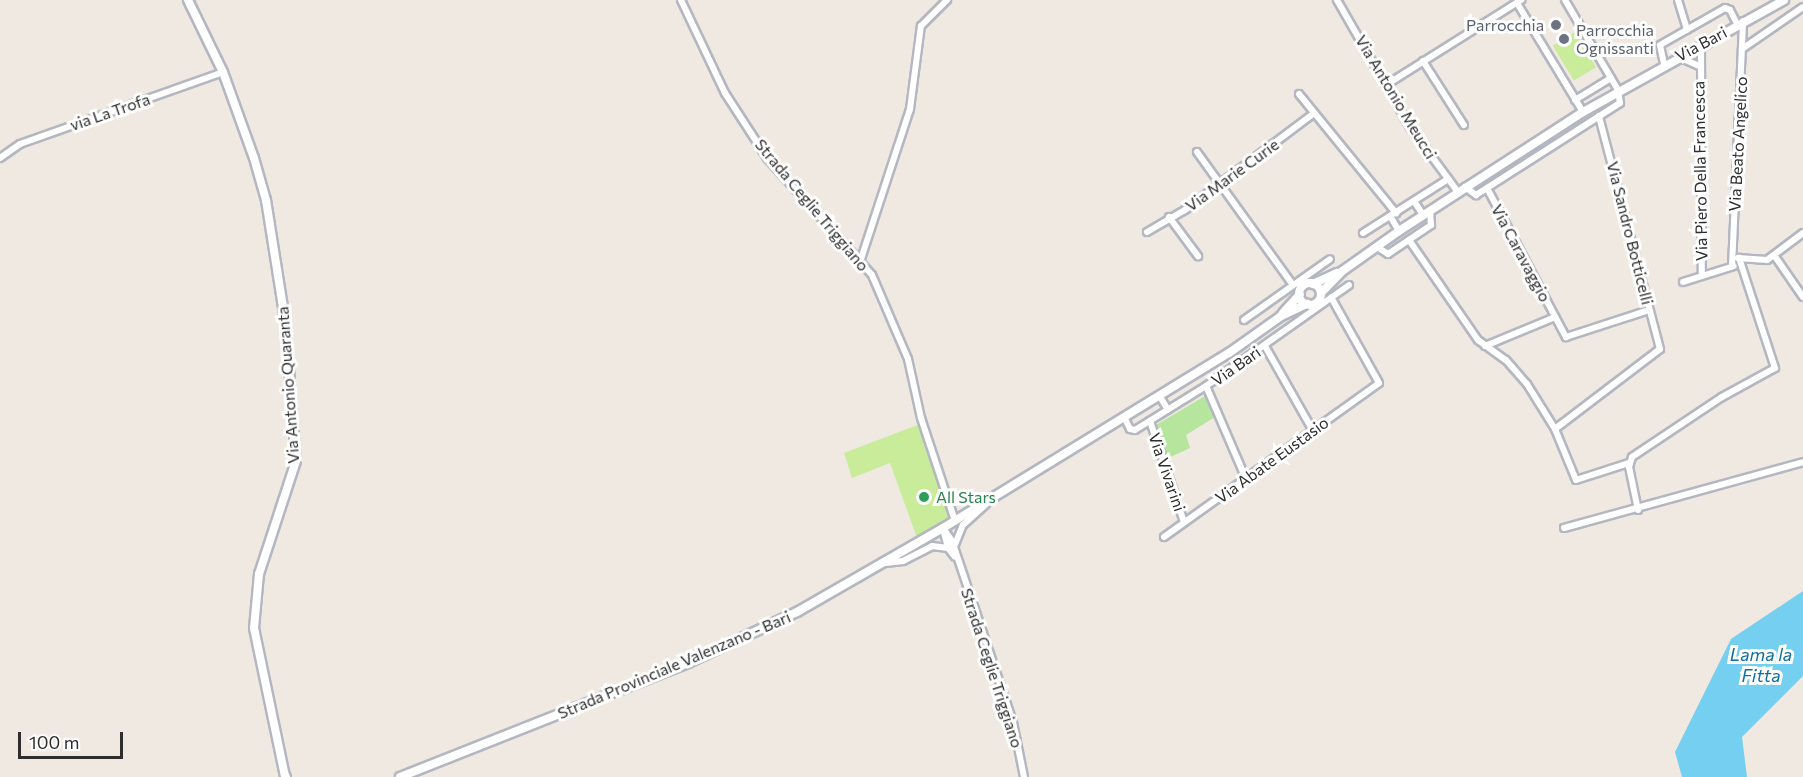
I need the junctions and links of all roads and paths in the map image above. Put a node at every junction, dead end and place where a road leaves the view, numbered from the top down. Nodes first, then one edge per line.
1 (188, 0) edge
2 (681, 0) edge
3 (947, 0) edge
4 (1337, 0) edge
5 (1565, 0) edge
6 (1678, 0) edge
7 (1784, 0) edge
8 (1519, 1) edge
9 (1803, 7) edge
10 (1740, 23) junction
11 (1686, 30) junction
12 (1701, 44) junction
13 (1742, 49) junction
14 (1678, 57) junction
15 (1423, 61) junction
16 (1664, 64) junction
17 (1699, 66) junction
18 (223, 72) junction
19 (1611, 78) junction
20 (1386, 85) junction
21 (1618, 90) junction
22 (1299, 94) dead end
23 (1575, 100) junction
24 (1582, 112) junction
25 (1314, 113) junction
26 (1599, 116) junction
27 (1464, 125) dead end
28 (1197, 152) dead end
29 (0, 158) edge
30 (1448, 179) junction
31 (1220, 184) junction
32 (1487, 188) junction
33 (1462, 189) junction
34 (1414, 201) junction
35 (1427, 213) junction
36 (1393, 214) junction
37 (1169, 217) junction
38 (1399, 231) junction
39 (1146, 232) dead end
40 (1363, 233) dead end
41 (1803, 233) edge
42 (1409, 240) junction
43 (1377, 247) junction
44 (1774, 255) junction
45 (1198, 256) dead end
46 (1330, 259) dead end
47 (1738, 260) junction
48 (860, 262) junction
49 (1732, 266) joint
50 (1341, 272) junction
51 (1702, 276) junction
52 (1683, 282) dead end
53 (1293, 285) junction
54 (1349, 285) dead end
55 (1304, 286) junction
56 (1321, 293) junction
57 (1331, 297) junction
58 (1803, 297) edge
59 (1307, 304) junction
60 (1318, 304) junction
61 (1649, 310) junction
62 (1281, 316) junction
63 (1555, 317) junction
64 (1244, 320) dead end
65 (1265, 345) junction
66 (1485, 346) junction
67 (1206, 386) junction
68 (1159, 395) junction
69 (1168, 410) junction
70 (1124, 417) junction
71 (1150, 421) junction
72 (1555, 429) junction
73 (1313, 431) junction
74 (1060, 456) joint
75 (1803, 462) edge
76 (1629, 463) junction
77 (1246, 478) junction
78 (991, 498) junction
79 (1638, 510) junction
80 (955, 521) junction
81 (1184, 522) junction
82 (943, 528) junction
83 (1564, 528) dead end
84 (1164, 537) dead end
85 (951, 548) junction
86 (886, 563) junction
87 (285, 776) edge
88 (400, 777) edge
89 (1024, 777) edge

1 - 18 street, Via Antonio Quaranta
2 - 48 street, Strada Ceglie Triggiano
3 - 48 street
4 - 20 street, Via Antonio Meucci
5 - 19 street
6 - 11 street
7 - 10 main road, Via Bari
8 - 15 street
8 - 23 street
9 - 13 street, Via Bari
10 - 11 street, Via Bari
10 - 12 main road, Via Bari
10 - 13 street, Via Beato Angelico
11 - 16 street, Via Bari
12 - 14 main road, Via Bari
12 - 17 street, Via Piero Della Francesca
13 - 47 street, Via Beato Angelico
14 - 16 main road, Via Bari
14 - 17 street
15 - 20 street
15 - 27 street
16 - 21 main road, Via Bari
17 - 51 street, Via Piero Della Francesca
18 - 29 street, via La Trofa
18 - 87 street, Via Antonio Quaranta
19 - 21 street
19 - 23 street
20 - 30 street, Via Antonio Meucci
21 - 24 main road, Via Bari
21 - 26 street
22 - 25 street
23 - 24 street
24 - 33 main road, Via Bari
25 - 31 street, Via Marie Curie
25 - 36 street
26 - 32 street
26 - 61 street, Via Sandro Botticelli
28 - 31 street
30 - 33 street, Via Antonio Meucci
30 - 34 street
31 - 37 street, Via Marie Curie
31 - 53 street
32 - 33 street
32 - 63 street, Via Caravaggio
33 - 35 main road, Via Bari
34 - 35 street
34 - 36 street
35 - 38 main road, Via Bari
35 - 42 street, Via Bari
36 - 38 street
36 - 40 street
37 - 39 street, Via Marie Curie
37 - 45 street
38 - 43 main road, Via Bari
41 - 44 street
42 - 43 street, Via Bari
42 - 66 street
43 - 50 main road, Via Bari
44 - 47 street
44 - 58 street
46 - 55 street, Via Bari
47 - 49 street, Via Beato Angelico
47 - 76 street
48 - 80 street, Strada Ceglie Triggiano
49 - 51 street, Via Piero Della Francesca
50 - 55 main road, Via Bari
50 - 56 main road, Via Bari
51 - 52 street, Via Piero Della Francesca
53 - 55 street, Via Bari
53 - 64 street, Via Bari
54 - 57 street, Via Bari
55 - 56 main road
55 - 59 main road
55 - 62 main road, Via Bari
56 - 60 main road, Via Bari
57 - 60 street, Via Bari
57 - 73 street, Via Abate Eustasio
59 - 60 main road, Via Bari
59 - 62 main road, Via Bari
60 - 65 street, Via Bari
61 - 63 street, Via Caravaggio
61 - 72 street, Via Sandro Botticelli
62 - 68 main road, Via Bari
63 - 66 street, Via Caravaggio
65 - 67 street, Via Bari
65 - 73 street
66 - 72 street
67 - 69 street, Via Bari
67 - 77 street
68 - 69 street
68 - 70 main road, Via Bari
69 - 71 street, Via Bari
70 - 71 street, Via Bari
70 - 74 main road, Via Bari
71 - 81 street, Via Vivarini
72 - 76 street
73 - 77 street, Via Abate Eustasio
74 - 78 main road, Strada Provinciale Valenzano - Bari
75 - 79 street
76 - 79 street
77 - 81 street, Via Abate Eustasio
78 - 80 main road, Strada Provinciale Valenzano - Bari
78 - 85 street
79 - 83 street
80 - 82 main road, Strada Provinciale Valenzano - Bari
81 - 84 street, Via Abate Eustasio
82 - 85 street, Strada Ceglie Triggiano
82 - 86 main road, Strada Provinciale Valenzano - Bari
85 - 86 street
85 - 89 street, Strada Ceglie Triggiano
86 - 88 main road, Strada Provinciale Valenzano - Bari

